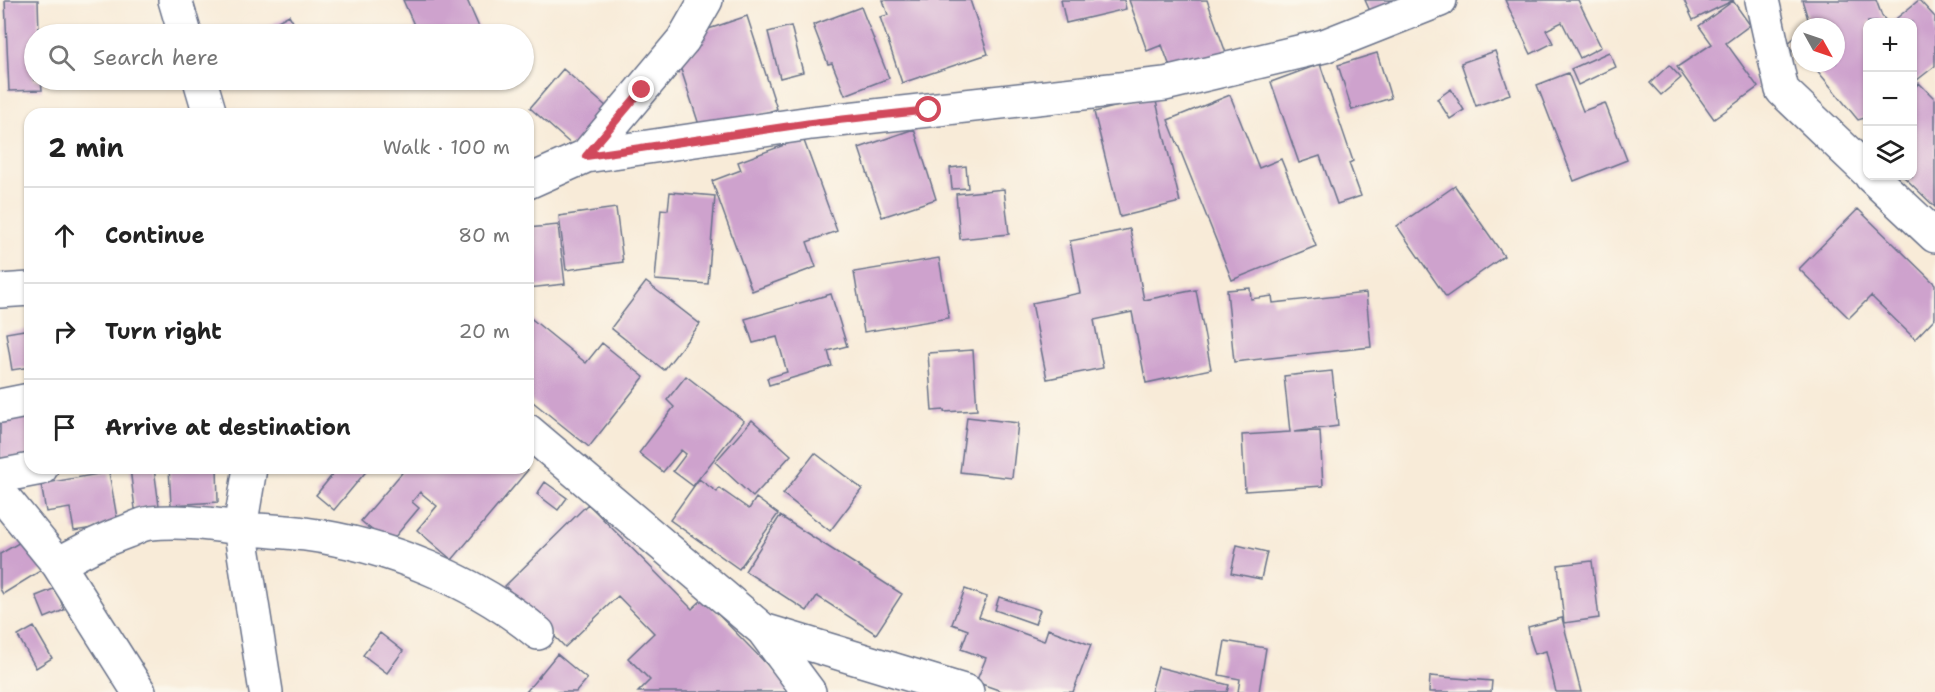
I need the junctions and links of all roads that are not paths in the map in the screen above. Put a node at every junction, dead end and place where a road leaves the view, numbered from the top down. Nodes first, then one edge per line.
1 (175, 0) edge
2 (706, 0) edge
3 (1440, 0) edge
4 (1762, 0) edge
5 (182, 24) edge
6 (203, 90) edge
7 (208, 108) edge
8 (586, 156) junction
9 (1863, 167) edge
10 (534, 179) edge
11 (1875, 180) edge
12 (1935, 236) edge
13 (24, 289) edge
14 (0, 291) edge
15 (24, 401) edge
16 (0, 406) edge
17 (534, 436) edge
18 (24, 471) edge
19 (249, 474) edge
20 (0, 476) edge
21 (0, 493) edge
22 (240, 528) junction
23 (58, 564) junction
24 (763, 630) junction
25 (538, 633) dead end
26 (139, 692) edge
27 (266, 692) edge
28 (809, 692) edge
29 (967, 692) edge

1 - 5 street
2 - 8 street
3 - 8 street
4 - 9 street
6 - 7 street
8 - 10 street
11 - 12 street
13 - 14 street
15 - 16 street
17 - 24 street
18 - 20 street
19 - 22 street
21 - 23 street
22 - 23 street
22 - 25 street
22 - 27 street
23 - 26 street
24 - 28 street
24 - 29 street

